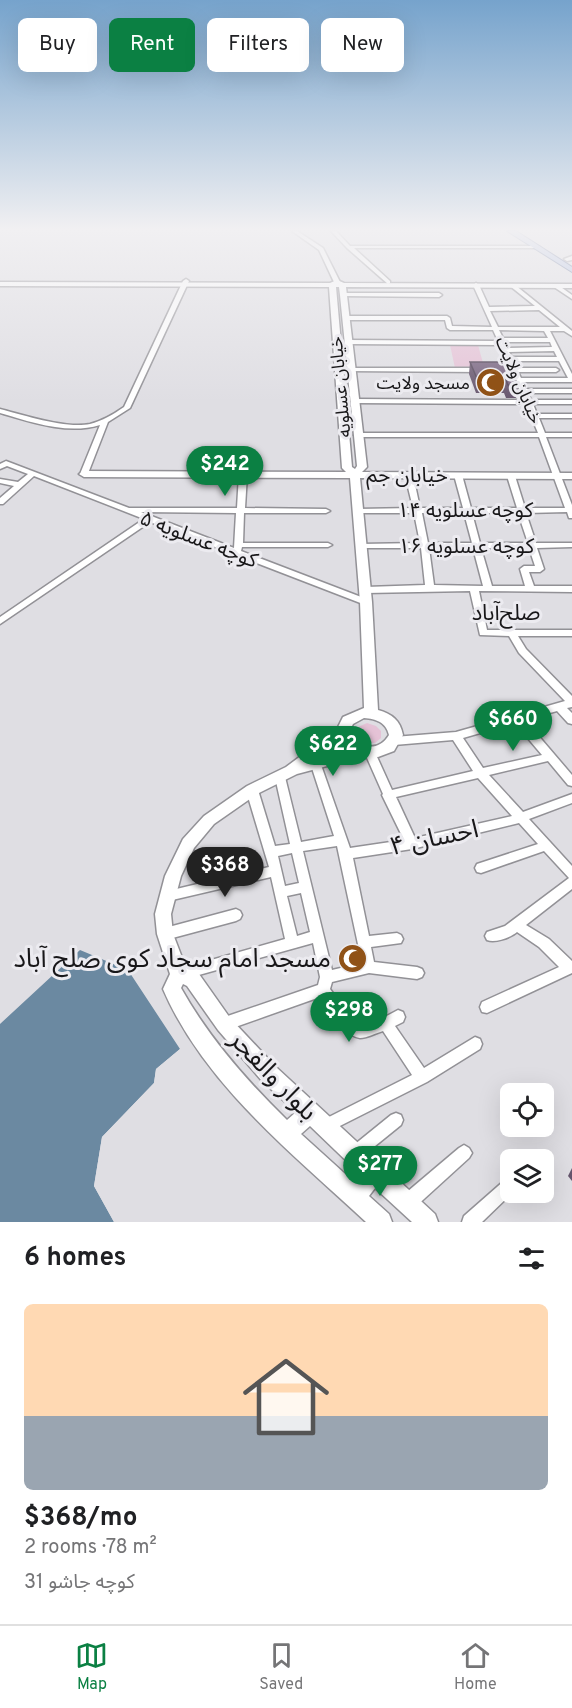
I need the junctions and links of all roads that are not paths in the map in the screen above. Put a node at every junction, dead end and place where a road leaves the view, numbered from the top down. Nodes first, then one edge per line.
1 (183, 288) edge
2 (337, 288) edge
3 (340, 288) edge
4 (477, 288) edge
5 (516, 288) edge
6 (559, 288) edge
7 (344, 295) junction
8 (439, 296) dead end
9 (572, 297) edge
10 (541, 308) junction
11 (487, 309) junction
12 (346, 318) junction
13 (496, 328) junction
14 (546, 329) junction
15 (565, 329) junction
16 (572, 334) edge
17 (552, 340) junction
18 (348, 342) junction
19 (504, 344) junction
20 (557, 349) junction
21 (511, 359) junction
22 (562, 359) junction
23 (351, 370) junction
24 (492, 370) edge
25 (503, 370) edge
26 (515, 370) junction
27 (556, 370) dead end
28 (520, 380) junction
29 (572, 380) edge
30 (524, 391) junction
31 (572, 391) edge
32 (355, 400) junction
33 (529, 402) junction
34 (572, 402) edge
35 (0, 411) edge
36 (535, 416) junction
37 (572, 416) edge
38 (105, 421) junction
39 (358, 435) junction
40 (543, 435) junction
41 (572, 435) edge
42 (3, 465) edge
43 (32, 474) junction
44 (84, 474) joint
45 (243, 474) junction
46 (355, 474) junction
47 (409, 475) junction
48 (458, 475) junction
49 (511, 476) junction
50 (559, 476) junction
51 (572, 476) edge
52 (0, 481) edge
53 (19, 485) junction
54 (0, 502) edge
55 (124, 510) junction
56 (240, 510) junction
57 (415, 510) junction
58 (468, 510) junction
59 (520, 510) junction
60 (326, 511) dead end
61 (358, 511) junction
62 (571, 512) edge
63 (149, 519) junction
64 (328, 545) dead end
65 (478, 545) junction
66 (532, 545) junction
67 (572, 545) edge
68 (361, 546) junction
69 (426, 546) junction
70 (238, 550) junction
71 (430, 588) junction
72 (474, 588) junction
73 (488, 588) junction
74 (530, 588) junction
75 (572, 589) edge
76 (366, 596) junction
77 (0, 621) edge
78 (512, 633) junction
79 (572, 633) edge
80 (572, 703) edge
81 (559, 706) junction
82 (371, 713) junction
83 (518, 719) junction
84 (572, 720) edge
85 (344, 732) junction
86 (456, 736) junction
87 (394, 741) junction
88 (368, 751) junction
89 (550, 757) junction
90 (316, 765) junction
91 (285, 774) junction
92 (482, 775) junction
93 (572, 782) edge
94 (252, 790) junction
95 (388, 795) junction
96 (572, 798) edge
97 (520, 818) junction
98 (342, 840) junction
99 (412, 844) junction
100 (546, 846) junction
101 (297, 848) junction
102 (271, 852) junction
103 (346, 854) junction
104 (481, 868) dead end
105 (275, 871) junction
106 (572, 874) edge
107 (572, 882) edge
108 (306, 887) junction
109 (281, 892) junction
110 (168, 896) junction
111 (237, 915) dead end
112 (516, 925) junction
113 (165, 934) junction
114 (318, 936) junction
115 (491, 936) dead end
116 (398, 939) dead end
117 (364, 942) junction
118 (292, 943) junction
119 (369, 967) junction
120 (570, 968) edge
121 (417, 973) dead end
122 (179, 974) junction
123 (325, 983) junction
124 (487, 1007) dead end
125 (224, 1024) junction
126 (475, 1044) dead end
127 (422, 1077) junction
128 (309, 1113) junction
129 (396, 1120) dead end
130 (324, 1127) junction
131 (288, 1133) junction
132 (464, 1153) dead end
133 (354, 1154) junction
134 (374, 1173) junction
135 (500, 1194) edge
136 (355, 1197) junction
137 (407, 1203) junction
138 (381, 1222) edge
139 (427, 1222) edge
140 (470, 1222) edge

1 - 38 street
2 - 46 street, خیابان عسلویه
3 - 7 street, خیابان عسلویه
4 - 11 street, خیابان ولایت
5 - 10 street
6 - 9 street
7 - 8 street
7 - 12 street, خیابان عسلویه
10 - 11 street
10 - 15 street
11 - 13 street, خیابان ولایت
12 - 13 street
12 - 18 street, خیابان عسلویه
13 - 14 street
13 - 19 street, خیابان ولایت
14 - 15 street
14 - 17 street
15 - 16 street
17 - 19 street
17 - 20 street
18 - 19 street
18 - 23 street, خیابان عسلویه
19 - 20 street
19 - 21 street, خیابان ولایت
20 - 22 street
21 - 22 street
21 - 26 street, خیابان ولایت
22 - 29 street
23 - 24 street
23 - 32 street, خیابان عسلویه
25 - 26 street
26 - 27 street
26 - 28 street, خیابان ولایت
28 - 29 street
28 - 30 street, خیابان ولایت
30 - 31 street
30 - 33 street, خیابان ولایت
32 - 33 street
32 - 39 street, خیابان عسلویه
33 - 34 street
33 - 36 street, خیابان ولایت
35 - 38 street
36 - 37 street
36 - 40 street, خیابان ولایت
38 - 44 street
39 - 40 street
39 - 46 street, خیابان عسلویه
40 - 41 street
40 - 50 street, خیابان ولایت
42 - 43 street, کوچه عسلویه ۵
43 - 53 street
43 - 55 street, کوچه عسلویه ۵
44 - 45 street, خیابان جم
45 - 46 street, خیابان جم
45 - 56 street
46 - 47 street, خیابان جم
46 - 61 street, خیابان عسلویه
47 - 48 street, خیابان جم
47 - 57 street
48 - 49 street, خیابان جم
48 - 58 street
49 - 50 street, خیابان جم
49 - 59 street
50 - 51 street, خیابان جم
50 - 62 street, خیابان ولایت
52 - 53 street
53 - 54 street
55 - 56 street
55 - 63 street, کوچه عسلویه ۵
56 - 60 street
56 - 70 street
57 - 58 street, کوچه عسلویه ۱۴
57 - 61 street, کوچه عسلویه ۱۴
57 - 69 street
58 - 59 street, کوچه عسلویه ۱۴
58 - 65 street
59 - 62 street, کوچه عسلویه ۱۴
59 - 66 street
61 - 68 street, خیابان عسلویه
63 - 70 street, کوچه عسلویه ۵
63 - 77 street
64 - 70 street
65 - 66 street, کوچه عسلویه ۱۶
65 - 69 street, کوچه عسلویه ۱۶
65 - 73 street
66 - 67 street, کوچه عسلویه ۱۶
66 - 74 street
68 - 69 street, کوچه عسلویه ۱۶
68 - 76 street, خیابان عسلویه
69 - 71 street
70 - 76 street, کوچه عسلویه ۵
71 - 72 street
71 - 76 street
72 - 73 street
72 - 78 street
73 - 74 street
74 - 75 street
76 - 82 street, خیابان عسلویه
78 - 79 street
78 - 80 street
80 - 81 street
81 - 83 street
81 - 84 street
82 - 85 street
82 - 87 street
83 - 86 street
83 - 89 street
85 - 88 street
85 - 91 street
86 - 87 street
86 - 92 street
87 - 88 street
88 - 90 street
88 - 95 street
89 - 92 street
89 - 93 street
90 - 91 street
90 - 98 street
91 - 94 street, بلوار والفجر
91 - 101 street
92 - 95 street
92 - 97 street
94 - 102 street
94 - 110 street, بلوار والفجر
95 - 99 street
96 - 97 street, احسان ۴
97 - 99 street, احسان ۴
97 - 100 street
98 - 101 street
98 - 103 street
99 - 103 street, احسان ۴
100 - 104 street
100 - 106 street
101 - 102 street
101 - 108 street
102 - 105 street
103 - 117 street
105 - 109 street
105 - 110 street
107 - 112 street
108 - 109 street
108 - 114 street
109 - 118 street
110 - 113 street, بلوار والفجر
111 - 113 street
112 - 115 street
112 - 120 street
113 - 122 street, بلوار والفجر
114 - 118 street
114 - 123 street
116 - 117 street
117 - 119 street
118 - 122 street
119 - 121 street
119 - 123 street
120 - 124 street
122 - 125 street, بلوار والفجر
122 - 131 street, بلوار والفجر
123 - 125 street
123 - 127 street
125 - 128 street, بلوار والفجر
126 - 127 street
127 - 130 street
128 - 130 street, بلوار والفجر
128 - 131 street
129 - 133 street
130 - 133 street, بلوار والفجر
131 - 136 street, بلوار والفجر
132 - 137 street
133 - 134 street, بلوار والفجر
134 - 136 street
134 - 137 street, بلوار والفجر
135 - 140 street
136 - 138 street, بلوار والفجر
137 - 139 street, بلوار والفجر

